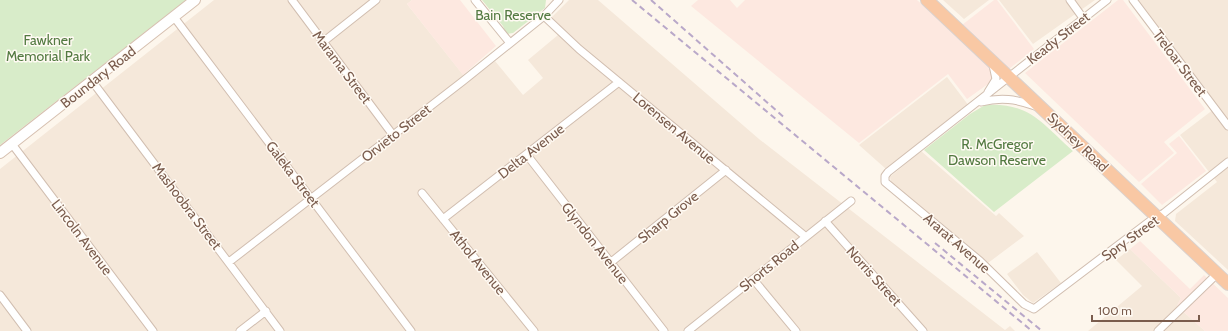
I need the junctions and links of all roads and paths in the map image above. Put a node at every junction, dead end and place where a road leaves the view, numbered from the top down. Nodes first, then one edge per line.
1 (195, 0) edge
2 (292, 0) edge
3 (376, 0) edge
4 (475, 0) edge
5 (927, 0) edge
6 (1070, 0) edge
7 (1107, 0) edge
8 (1133, 0) edge
9 (555, 2) edge
10 (544, 16) junction
11 (174, 17) junction
12 (1083, 18) junction
13 (323, 42) junction
14 (510, 43) junction
15 (992, 60) junction
16 (1010, 77) junction
17 (92, 81) junction
18 (619, 82) junction
19 (981, 100) junction
20 (1043, 108) junction
21 (1228, 126) edge
22 (393, 135) junction
23 (12, 144) junction
24 (0, 153) edge
25 (527, 155) junction
26 (1228, 162) edge
27 (726, 170) junction
28 (422, 193) dead end
29 (311, 198) junction
30 (851, 201) dead end
31 (1157, 217) junction
32 (443, 219) junction
33 (825, 221) junction
34 (806, 237) junction
35 (229, 262) junction
36 (610, 263) junction
37 (1217, 274) junction
38 (753, 279) junction
39 (1228, 284) edge
40 (0, 295) edge
41 (1031, 309) joint
42 (266, 311) junction
43 (27, 331) edge
44 (153, 331) edge
45 (240, 331) edge
46 (280, 331) edge
47 (411, 331) edge
48 (534, 331) edge
49 (664, 331) edge
50 (688, 331) edge
51 (796, 331) edge
52 (923, 331) edge
53 (1158, 331) edge

1 - 11 main road, Boundary Road
2 - 13 street, Marama Street
3 - 13 street
4 - 14 street
5 - 15 highway, Sydney Road
6 - 12 street
7 - 12 street, Keady Street
8 - 21 street, Treloar Street
9 - 10 street, Orvieto Street
10 - 14 street, Orvieto Street
10 - 18 street, Lorensen Avenue
11 - 17 main road, Boundary Road
11 - 29 street, Galeka Street
12 - 16 street, Keady Street
13 - 22 street, Marama Street
14 - 22 street, Orvieto Street
15 - 16 highway, Sydney Road
15 - 19 street
16 - 19 street
16 - 20 highway, Sydney Road
17 - 23 main road, Boundary Road
17 - 35 street, Mashoobra Street
18 - 25 street, Delta Avenue
18 - 27 street, Lorensen Avenue
19 - 20 street
19 - 41 street, Ararat Avenue
20 - 31 highway, Sydney Road
22 - 29 street, Orvieto Street
23 - 24 main road, Boundary Road
23 - 44 street, Lincoln Avenue
25 - 32 street, Delta Avenue
25 - 36 street, Glyndon Avenue
26 - 31 street, Spry Street
27 - 34 street, Lorensen Avenue
27 - 36 street, Sharp Grove
28 - 32 street, Athol Avenue
29 - 35 street, Orvieto Street
29 - 47 street, Galeka Street
30 - 33 street, Shorts Road
31 - 37 highway, Sydney Road
31 - 41 street, Spry Street
32 - 48 street, Athol Avenue
33 - 34 street, Shorts Road
33 - 52 street, Norris Street
34 - 38 street, Shorts Road
35 - 42 street, Mashoobra Street
36 - 49 street, Glyndon Avenue
37 - 39 highway, Sydney Road
37 - 53 street
38 - 50 street, Shorts Road
38 - 51 street
40 - 43 street
42 - 45 street
42 - 46 street, Mashoobra Street

